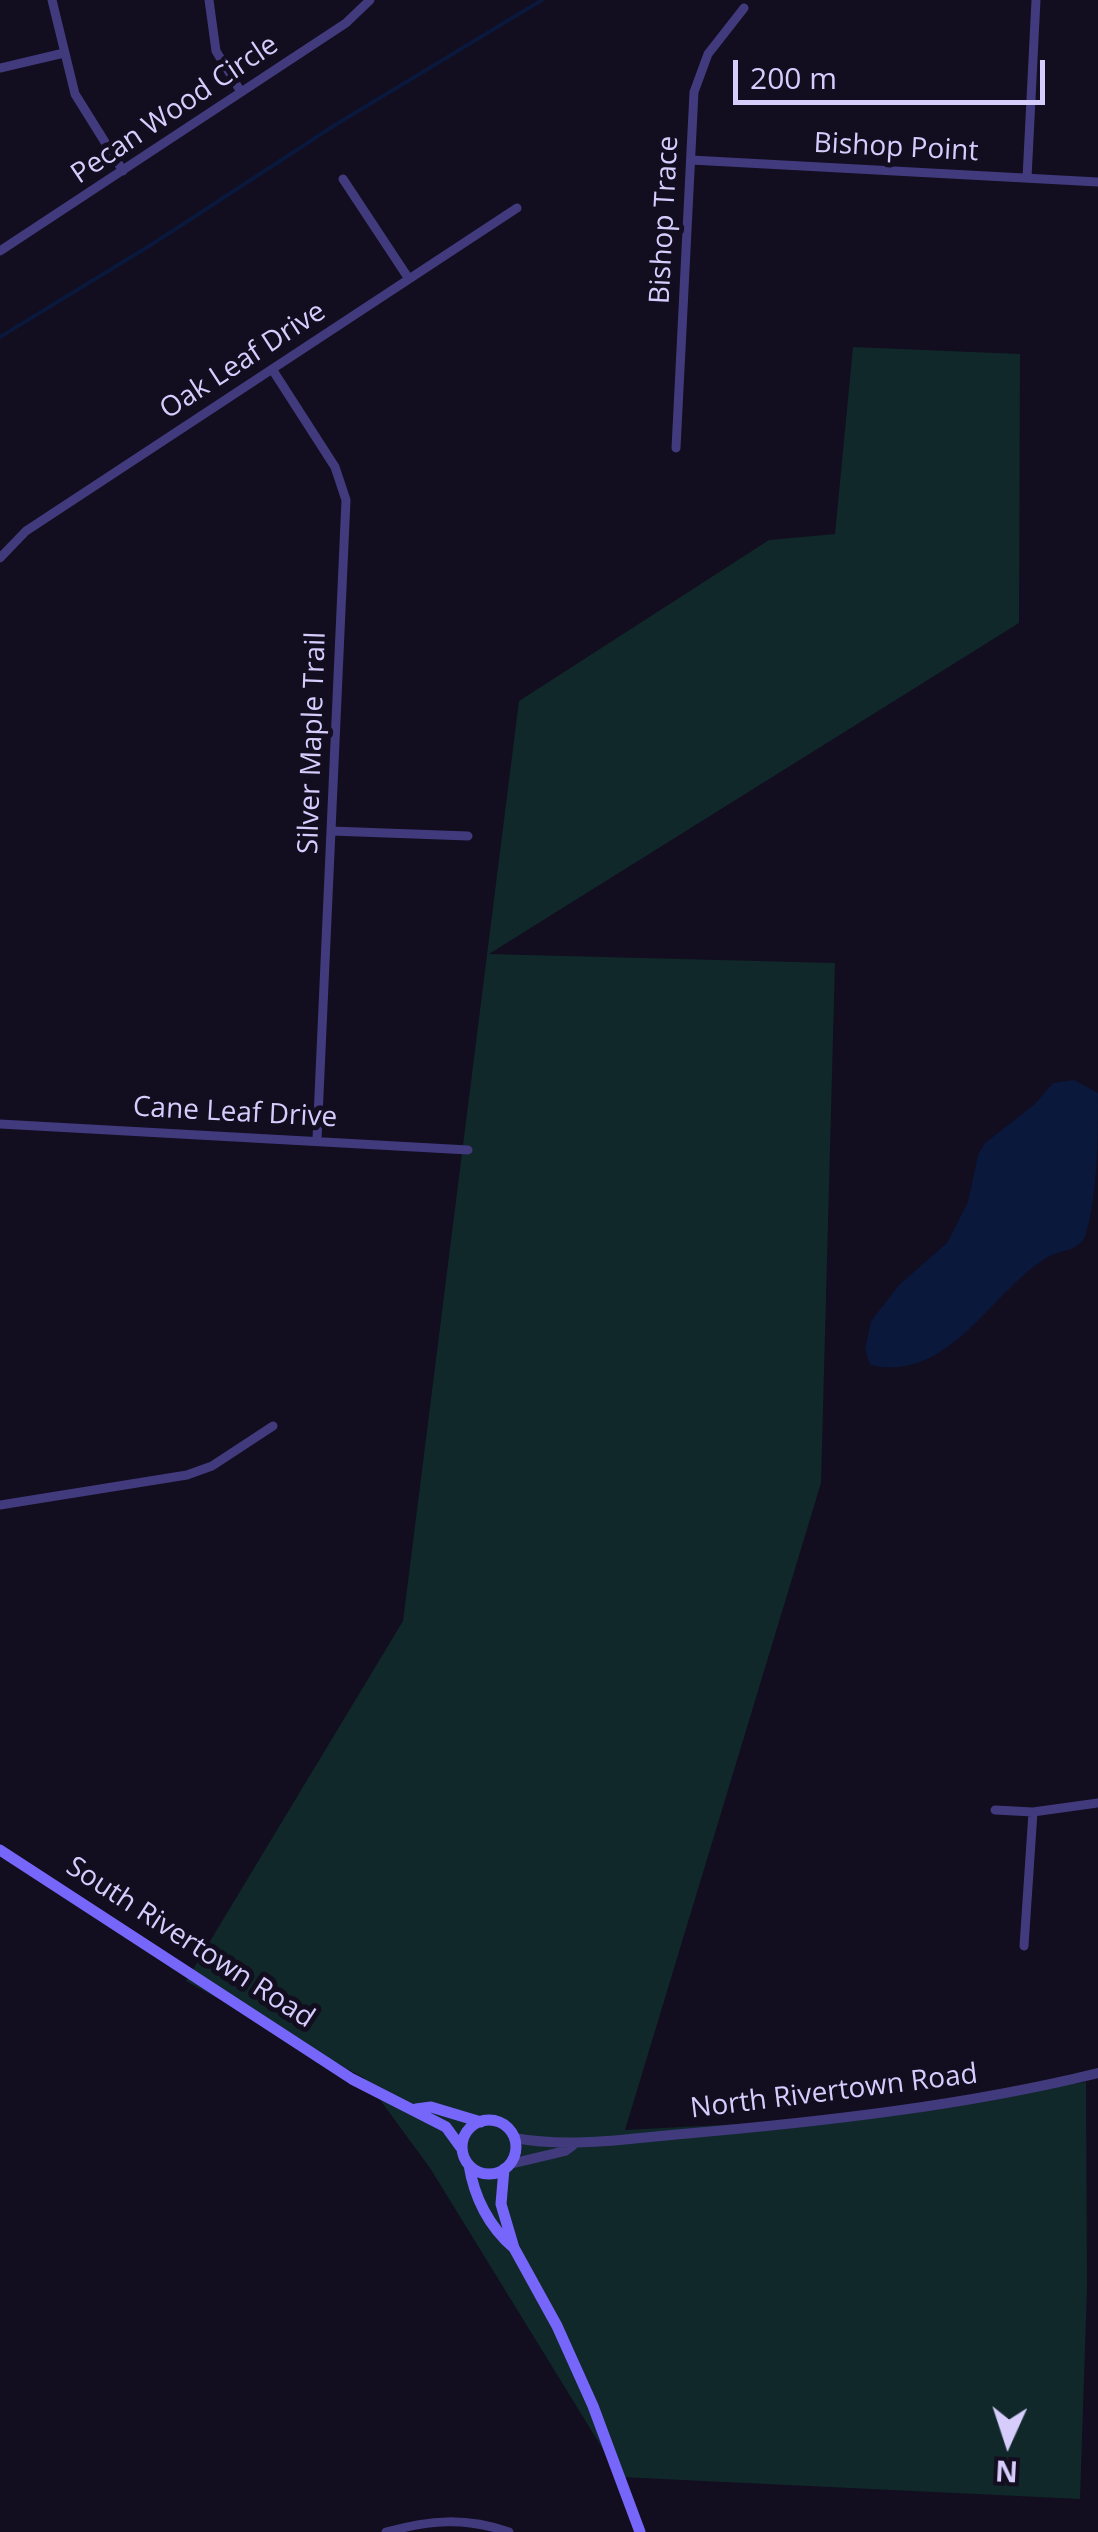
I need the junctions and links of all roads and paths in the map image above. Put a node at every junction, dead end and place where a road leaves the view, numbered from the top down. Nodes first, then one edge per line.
1 (52, 0) edge
2 (208, 0) edge
3 (370, 0) edge
4 (1036, 0) edge
5 (744, 8) dead end
6 (64, 53) junction
7 (0, 68) edge
8 (241, 92) junction
9 (691, 160) junction
10 (123, 171) junction
11 (1027, 178) junction
12 (343, 179) dead end
13 (1098, 182) edge
14 (517, 208) dead end
15 (0, 251) edge
16 (409, 279) junction
17 (272, 369) junction
18 (676, 448) dead end
19 (0, 558) edge
20 (332, 831) junction
21 (468, 836) dead end
22 (0, 1124) edge
23 (317, 1139) junction
24 (468, 1150) dead end
25 (273, 1426) dead end
26 (0, 1506) edge
27 (1098, 1803) edge
28 (995, 1810) dead end
29 (1033, 1812) junction
30 (0, 1850) edge
31 (1024, 1946) dead end
32 (1098, 2073) edge
33 (416, 2109) junction
34 (480, 2122) junction
35 (514, 2138) junction
36 (573, 2145) junction
37 (462, 2149) junction
38 (469, 2165) junction
39 (507, 2166) junction
40 (514, 2248) junction
41 (386, 2532) edge
42 (509, 2532) edge
43 (640, 2532) edge

1 - 6 street
2 - 8 street
3 - 8 street, Pecan Wood Circle
4 - 11 street
5 - 9 street, Bishop Trace
6 - 7 street
6 - 10 street
8 - 10 street, Pecan Wood Circle
9 - 11 street, Bishop Point
9 - 18 street, Bishop Trace
10 - 15 street, Pecan Wood Circle
11 - 13 street, Bishop Point
12 - 16 street
14 - 16 street, Oak Leaf Drive
16 - 17 street, Oak Leaf Drive
17 - 19 street, Oak Leaf Drive
17 - 20 street, Silver Maple Trail
20 - 21 street
20 - 23 street, Silver Maple Trail
22 - 23 street, Cane Leaf Drive
23 - 24 street, Cane Leaf Drive
25 - 26 street
27 - 29 street
28 - 29 street
29 - 31 street
30 - 33 main road, South Rivertown Road
32 - 36 street, North Rivertown Road
33 - 34 main road
33 - 37 main road
34 - 35 main road
34 - 37 main road
35 - 36 street, North Rivertown Road
35 - 39 main road
36 - 39 street, North Rivertown Road
37 - 38 main road
38 - 39 main road
38 - 40 main road
39 - 40 main road
40 - 43 main road
41 - 42 street

